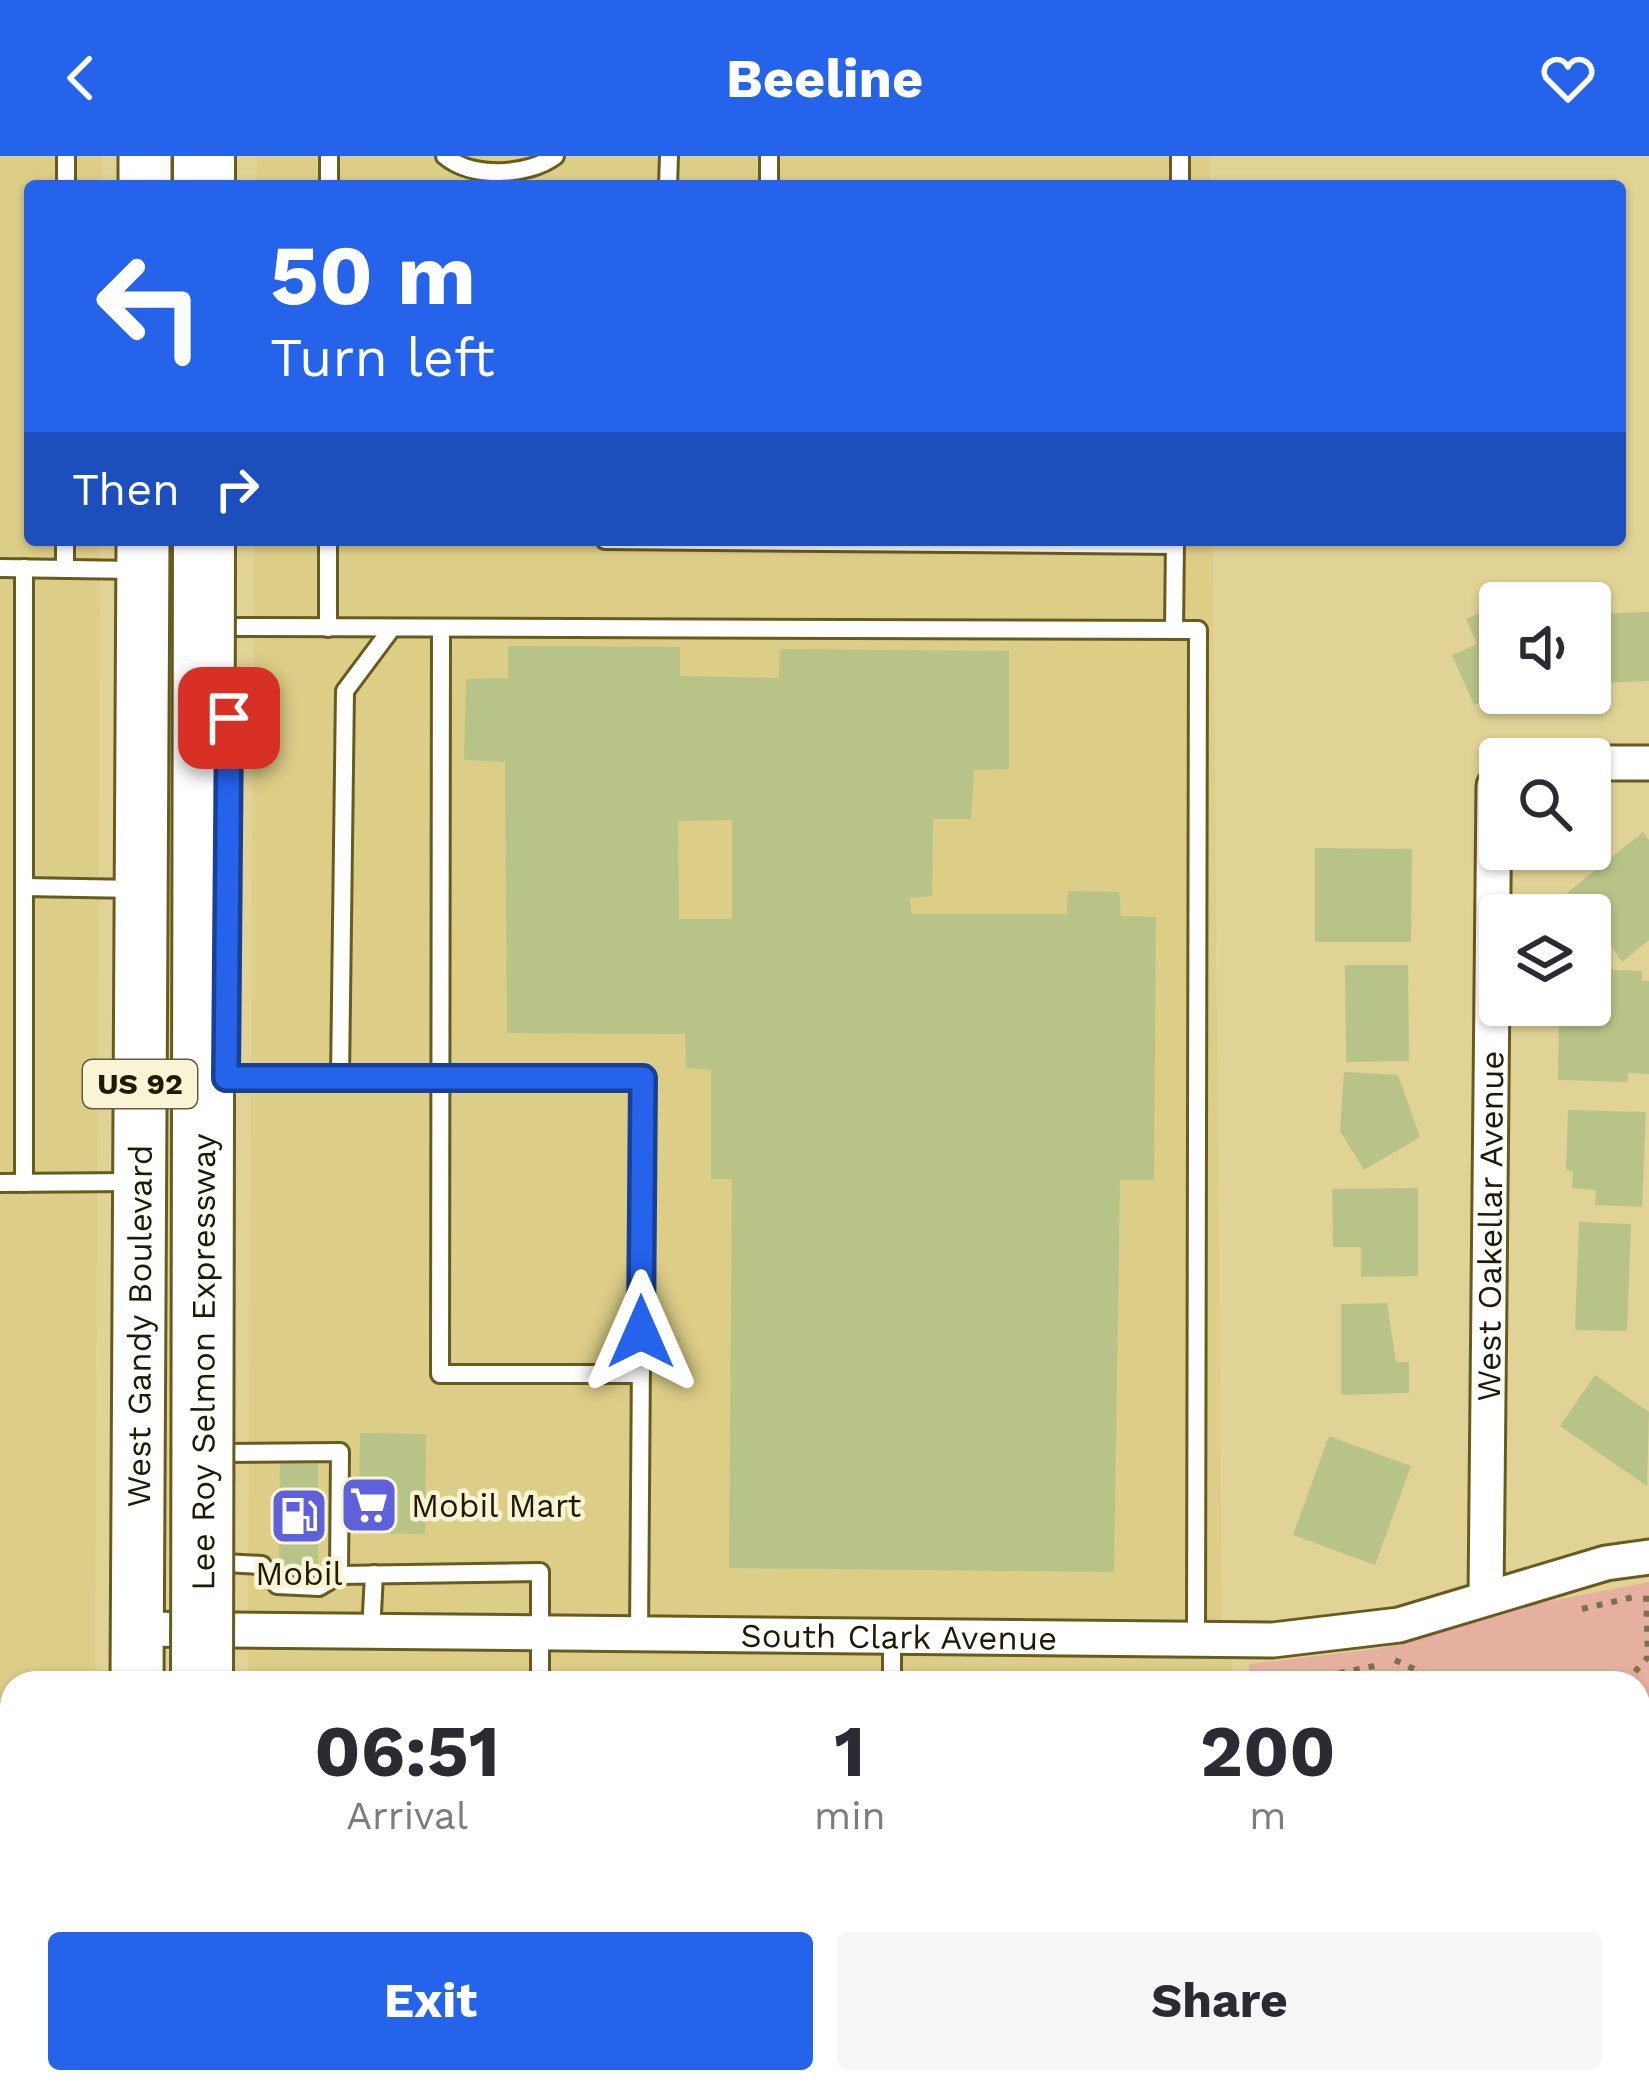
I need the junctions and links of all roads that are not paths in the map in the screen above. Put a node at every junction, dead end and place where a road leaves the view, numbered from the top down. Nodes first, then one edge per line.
1 (446, 156) edge
2 (555, 156) edge
3 (65, 546) edge
4 (207, 546) edge
5 (207, 546) edge
6 (230, 546) edge
7 (328, 546) edge
8 (1175, 546) edge
9 (151, 550) edge
10 (0, 568) edge
11 (23, 568) junction
12 (65, 568) junction
13 (230, 627) junction
14 (328, 628) junction
15 (392, 628) junction
16 (441, 628) junction
17 (1174, 630) junction
18 (1611, 763) edge
19 (1649, 763) edge
20 (1492, 870) edge
21 (23, 887) junction
22 (141, 889) junction
23 (226, 990) junction
24 (226, 1078) junction
25 (340, 1078) junction
26 (440, 1078) junction
27 (140, 1114) junction
28 (139, 1181) junction
29 (24, 1183) junction
30 (0, 1184) edge
31 (641, 1374) junction
32 (224, 1453) junction
33 (1649, 1557) edge
34 (224, 1563) junction
35 (374, 1574) junction
36 (339, 1575) junction
37 (1486, 1598) junction
38 (137, 1629) junction
39 (371, 1633) junction
40 (540, 1634) junction
41 (639, 1635) junction
42 (892, 1637) junction
43 (1196, 1639) junction
44 (209, 1666) edge
45 (137, 1671) edge
46 (166, 1671) edge
47 (540, 1671) edge
48 (892, 1671) edge

1 - 2 lane
3 - 12 lane
4 - 23 main road
5 - 44 highway, Lee Roy Selmon Expressway, bridge
6 - 13 main road, US 92
7 - 14 lane
8 - 17 lane
9 - 12 lane
9 - 22 main road, West Gandy Boulevard / US 92
9 - 46 highway, Lee Roy Selmon Expressway
10 - 11 lane
11 - 12 lane
11 - 21 lane
13 - 14 lane
13 - 23 main road, US 92
14 - 15 lane
15 - 16 lane
15 - 25 lane
16 - 17 lane
16 - 26 lane
17 - 43 lane
18 - 19 street
20 - 37 street, West Oakellar Avenue
21 - 22 lane
21 - 29 lane
22 - 27 main road, West Gandy Boulevard / US 92
23 - 24 main road, US 92
24 - 25 lane
24 - 32 main road, US 92
25 - 26 lane
26 - 31 lane
26 - 31 lane
27 - 28 main road, West Gandy Boulevard / US 92
27 - 44 main road
28 - 29 lane
28 - 38 main road, West Gandy Boulevard / US 92
29 - 30 lane
31 - 41 lane
32 - 34 main road, US 92
32 - 36 lane
33 - 37 street, South Clark Avenue
34 - 36 lane
34 - 44 main road, US 92
35 - 36 lane
35 - 39 lane
35 - 40 lane
37 - 43 street, South Clark Avenue
38 - 44 main road
38 - 45 main road, West Gandy Boulevard / US 92
39 - 40 street, South Clark Avenue
39 - 44 street, South Clark Avenue
40 - 41 street, South Clark Avenue
40 - 47 lane
41 - 42 street, South Clark Avenue
42 - 43 street, South Clark Avenue
42 - 48 lane

